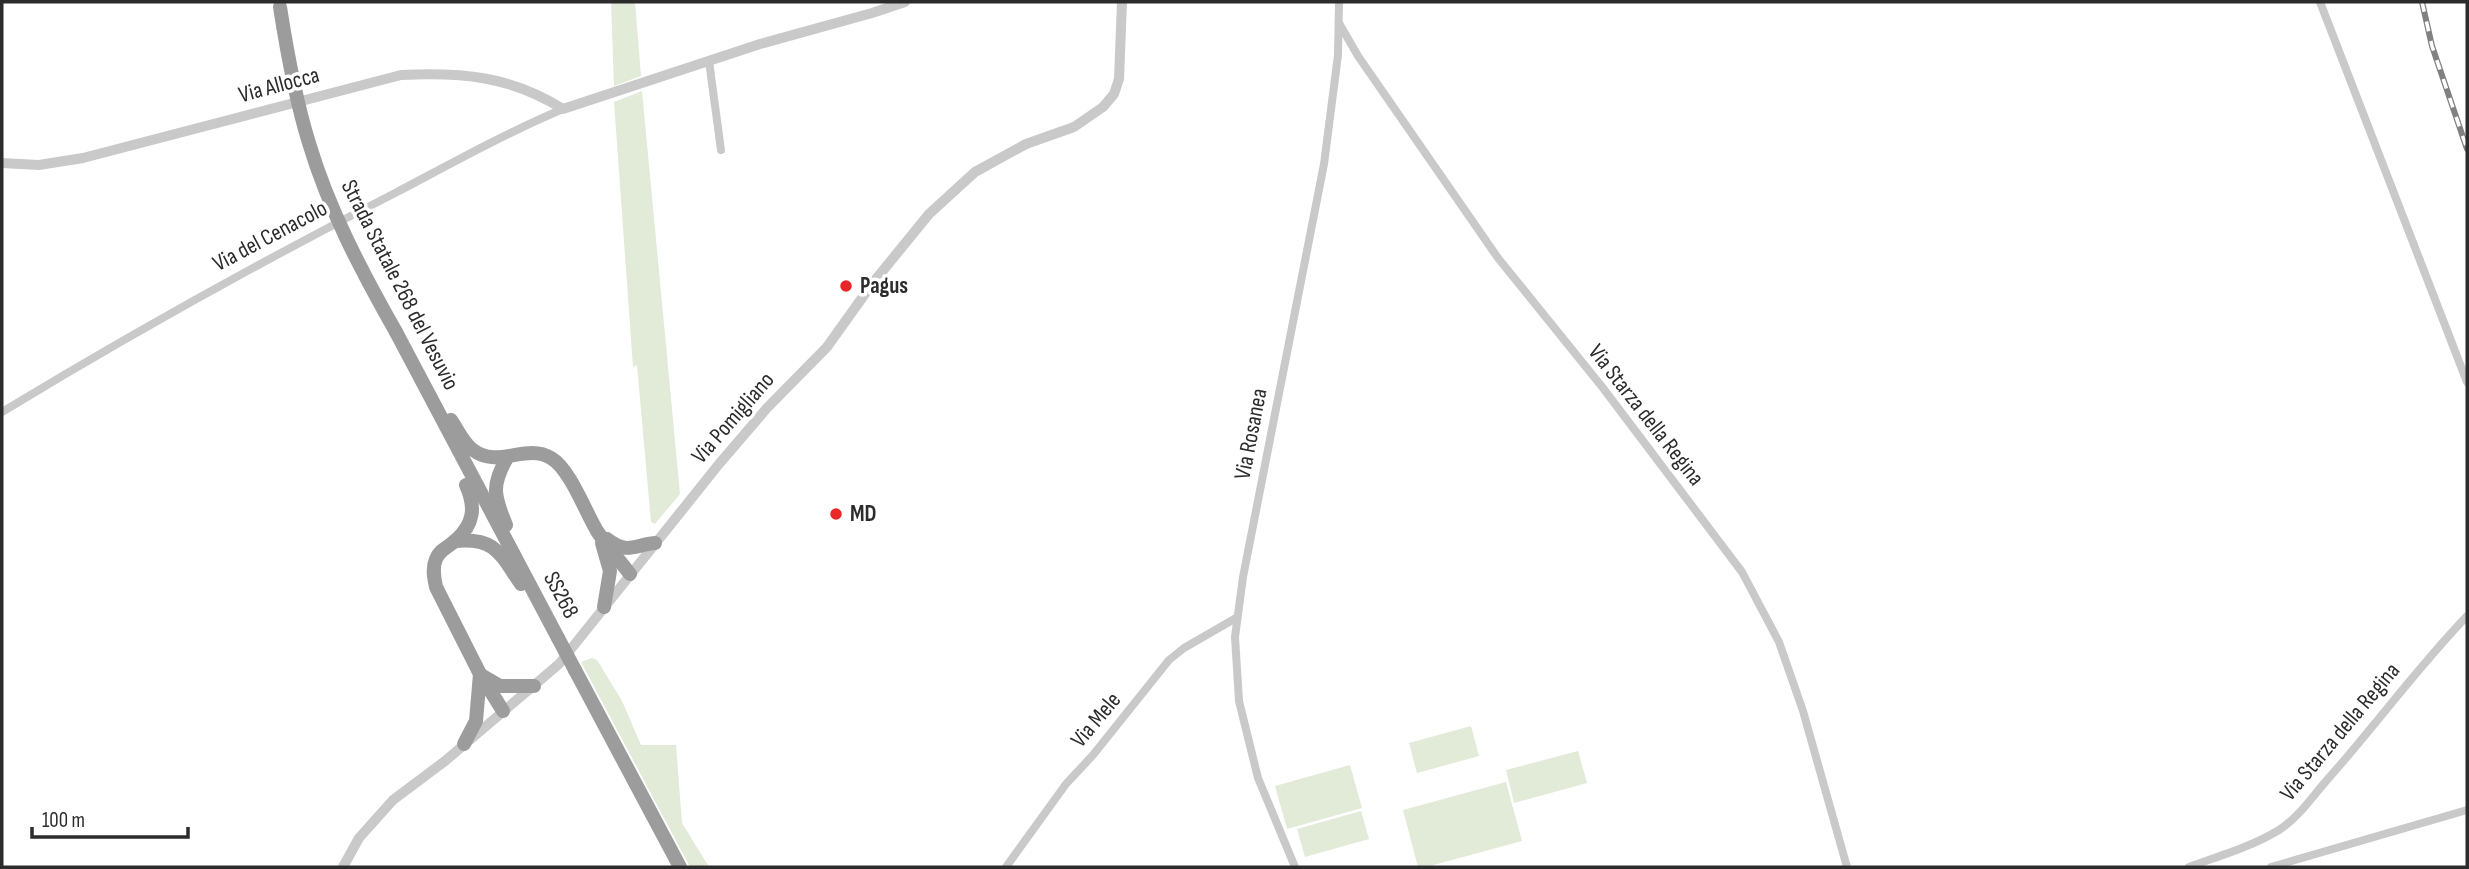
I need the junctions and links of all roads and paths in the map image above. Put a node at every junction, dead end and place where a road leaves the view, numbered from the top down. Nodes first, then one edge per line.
1 (905, 2) edge
2 (1122, 2) edge
3 (1339, 2) edge
4 (2320, 2) edge
5 (279, 4) edge
6 (888, 5) edge
7 (1339, 23) junction
8 (709, 61) junction
9 (563, 109) junction
10 (721, 150) dead end
11 (2, 163) edge
12 (2467, 382) edge
13 (422, 383) junction
14 (2, 412) edge
15 (439, 415) junction
16 (508, 457) junction
17 (598, 531) junction
18 (455, 541) junction
19 (655, 543) junction
20 (523, 573) junction
21 (630, 574) junction
22 (604, 607) junction
23 (546, 616) junction
24 (2467, 616) edge
25 (1236, 618) junction
26 (480, 674) junction
27 (534, 686) junction
28 (503, 711) junction
29 (464, 744) junction
30 (2467, 810) edge
31 (343, 867) edge
32 (680, 867) edge
33 (1006, 867) edge
34 (1295, 867) edge
35 (1847, 867) edge
36 (2189, 867) edge
37 (2271, 867) edge

1 - 6 street
2 - 19 street, Via Pomigliano
3 - 7 street, Via Rosanea
4 - 12 street
5 - 13 highway, Strada Statale 268 del Vesuvio / SS268, bridge
6 - 8 street
7 - 25 street, Via Rosanea
7 - 35 street, Via Starza della Regina
8 - 9 street
8 - 10 street
9 - 11 street, Via Allocca
9 - 14 street, Via del Cenacolo
13 - 15 highway, Strada Statale 268 del Vesuvio / SS268
13 - 16 highway
15 - 18 highway
15 - 20 highway, Strada Statale 268 del Vesuvio / SS268
16 - 17 highway
16 - 20 highway
17 - 19 highway
17 - 21 highway
17 - 22 highway
18 - 23 highway
18 - 26 highway
19 - 21 street, Via Pomigliano
20 - 23 highway, SS268 / SS268
21 - 22 street, Via Pomigliano
22 - 27 street, Via Pomigliano
23 - 32 highway, SS268 / SS268, bridge
24 - 36 street, Via Starza della Regina
25 - 33 street, Via Mele
25 - 34 street, Via Rosanea
26 - 27 highway
26 - 28 highway
26 - 29 highway
27 - 28 street, Via Pomigliano
28 - 29 street, Via Pomigliano
29 - 31 street, Via Pomigliano
30 - 37 street

